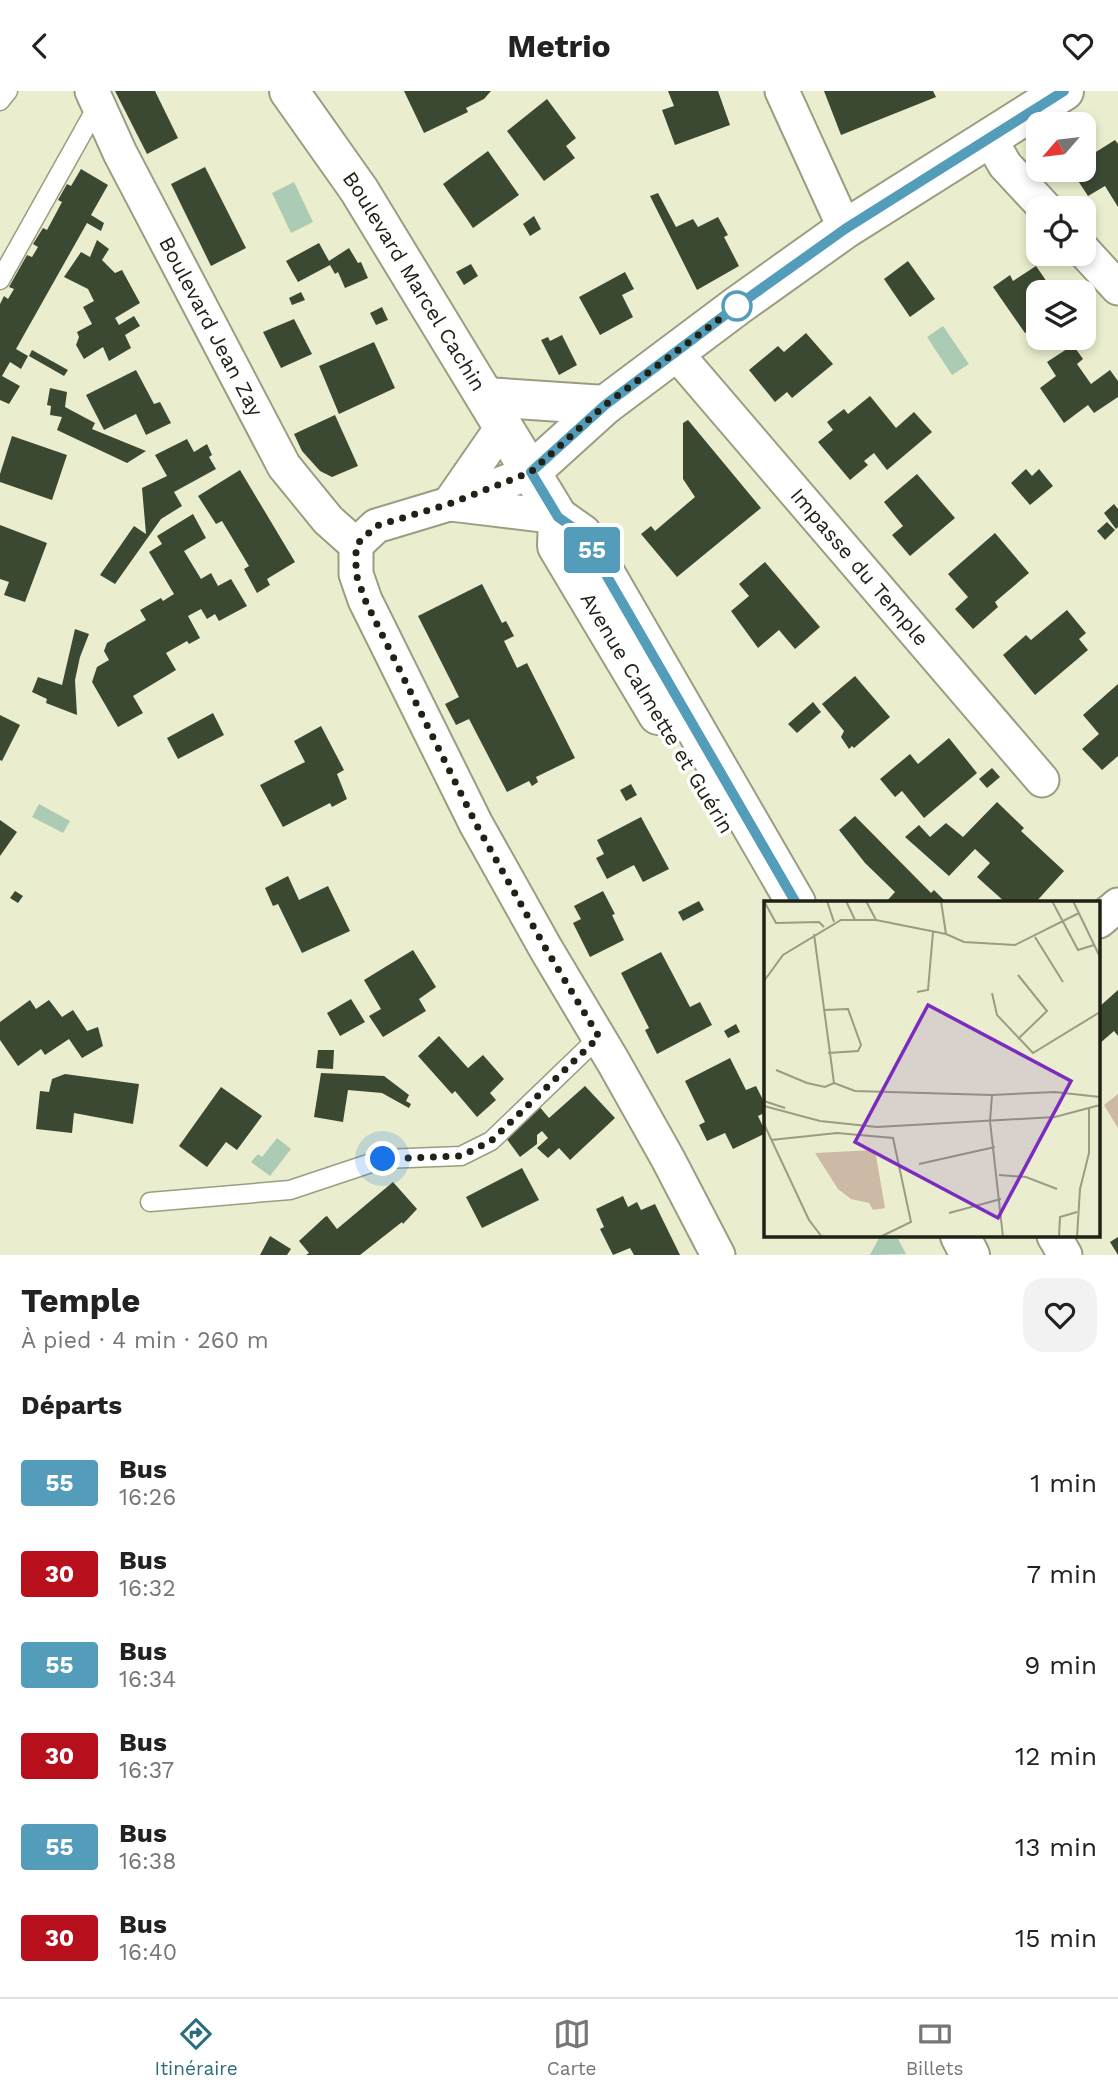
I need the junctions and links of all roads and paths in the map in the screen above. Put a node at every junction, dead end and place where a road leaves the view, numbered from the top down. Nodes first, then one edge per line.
1 (8, 91) edge
2 (782, 91) edge
3 (1064, 91) edge
4 (287, 92) edge
5 (95, 98) edge
6 (0, 101) edge
7 (989, 137) junction
8 (1034, 196) edge
9 (845, 229) junction
10 (1096, 264) edge
11 (0, 280) edge
12 (1118, 288) edge
13 (676, 353) junction
14 (605, 405) junction
15 (495, 412) junction
16 (531, 472) junction
17 (449, 504) junction
18 (558, 517) junction
19 (356, 545) junction
20 (1042, 781) dead end
21 (771, 901) edge
22 (795, 901) edge
23 (1118, 905) edge
24 (1100, 920) edge
25 (599, 1037) junction
26 (150, 1202) dead end
27 (961, 1237) edge
28 (980, 1237) edge
29 (1055, 1237) edge
30 (718, 1255) edge
31 (970, 1255) edge
32 (989, 1255) edge
33 (1065, 1255) edge

1 - 6 lane
2 - 9 street
3 - 7 main road
4 - 15 main road, Boulevard Marcel Cachin
5 - 11 lane
5 - 19 street, Boulevard Jean Zay
7 - 8 street
7 - 9 main road
9 - 13 main road
10 - 12 street
13 - 14 main road
13 - 20 street, Impasse du Temple
14 - 15 main road
14 - 16 main road
15 - 16 main road, Boulevard Marcel Cachin
15 - 17 street
16 - 17 street
16 - 18 main road, Avenue Calmette et Guérin
17 - 18 street
17 - 19 street
18 - 21 main road, Avenue Calmette et Guérin
18 - 22 main road, Avenue Calmette et Guérin
19 - 25 street
23 - 24 street
25 - 26 lane
25 - 30 street
27 - 31 main road
28 - 32 main road
29 - 33 street

